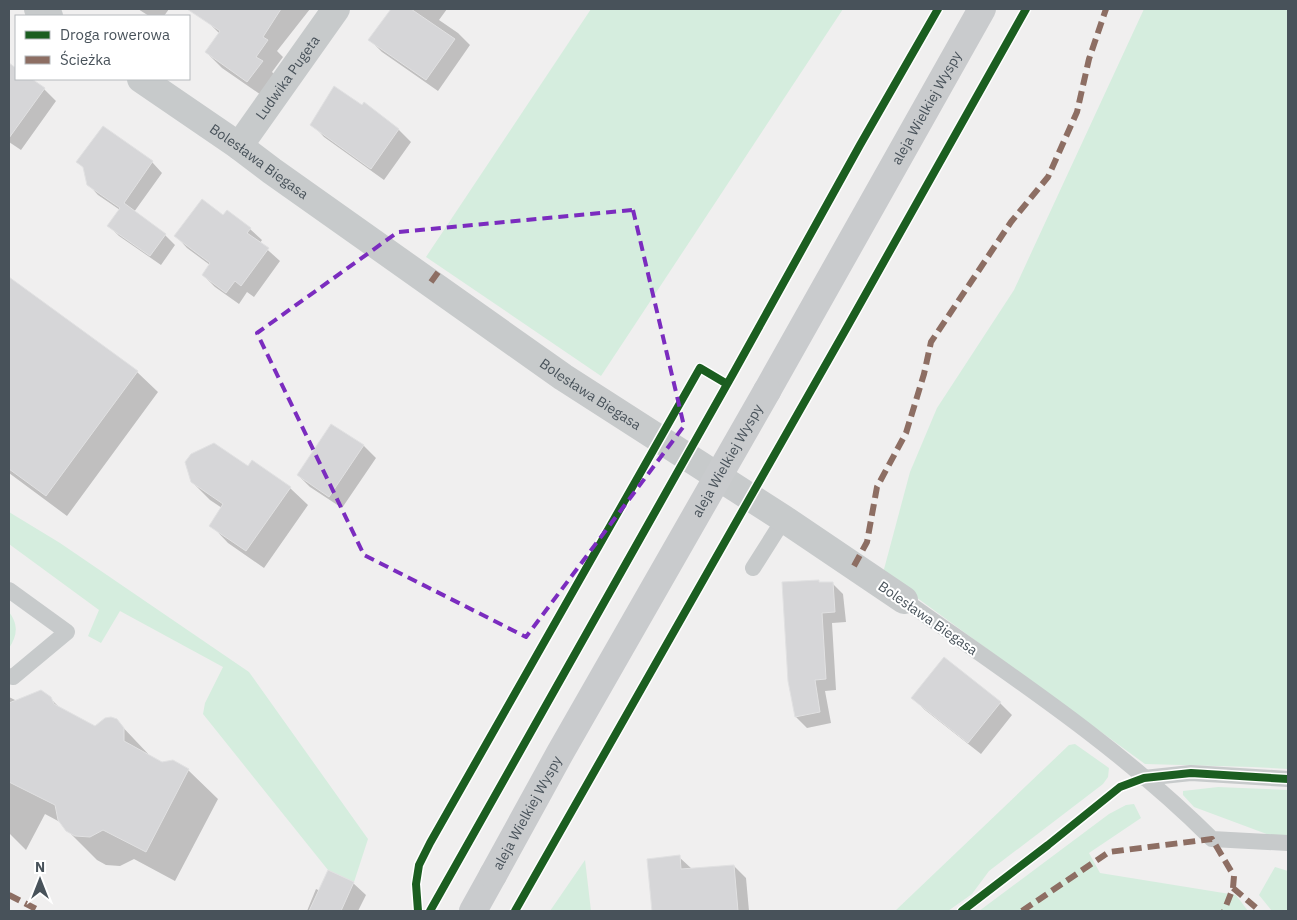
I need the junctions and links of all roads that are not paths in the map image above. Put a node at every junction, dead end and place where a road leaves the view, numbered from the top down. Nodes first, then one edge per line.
1 (336, 9) edge
2 (982, 9) edge
3 (142, 80) edge
4 (239, 146) junction
5 (784, 520) junction
6 (752, 568) dead end
7 (9, 590) edge
8 (904, 600) joint
9 (9, 676) edge
10 (1144, 778) junction
11 (1288, 779) edge
12 (1288, 843) edge
13 (473, 911) edge

1 - 4 street, Ludwika Pugeta
2 - 13 main road, aleja Wielkiej Wyspy, bridge
3 - 4 street, Bolesława Biegasa
4 - 5 street, Bolesława Biegasa
5 - 6 lane
5 - 8 street, Bolesława Biegasa
7 - 9 lane
8 - 10 lane, Bolesława Biegasa
10 - 11 lane
10 - 12 lane, Bolesława Biegasa

